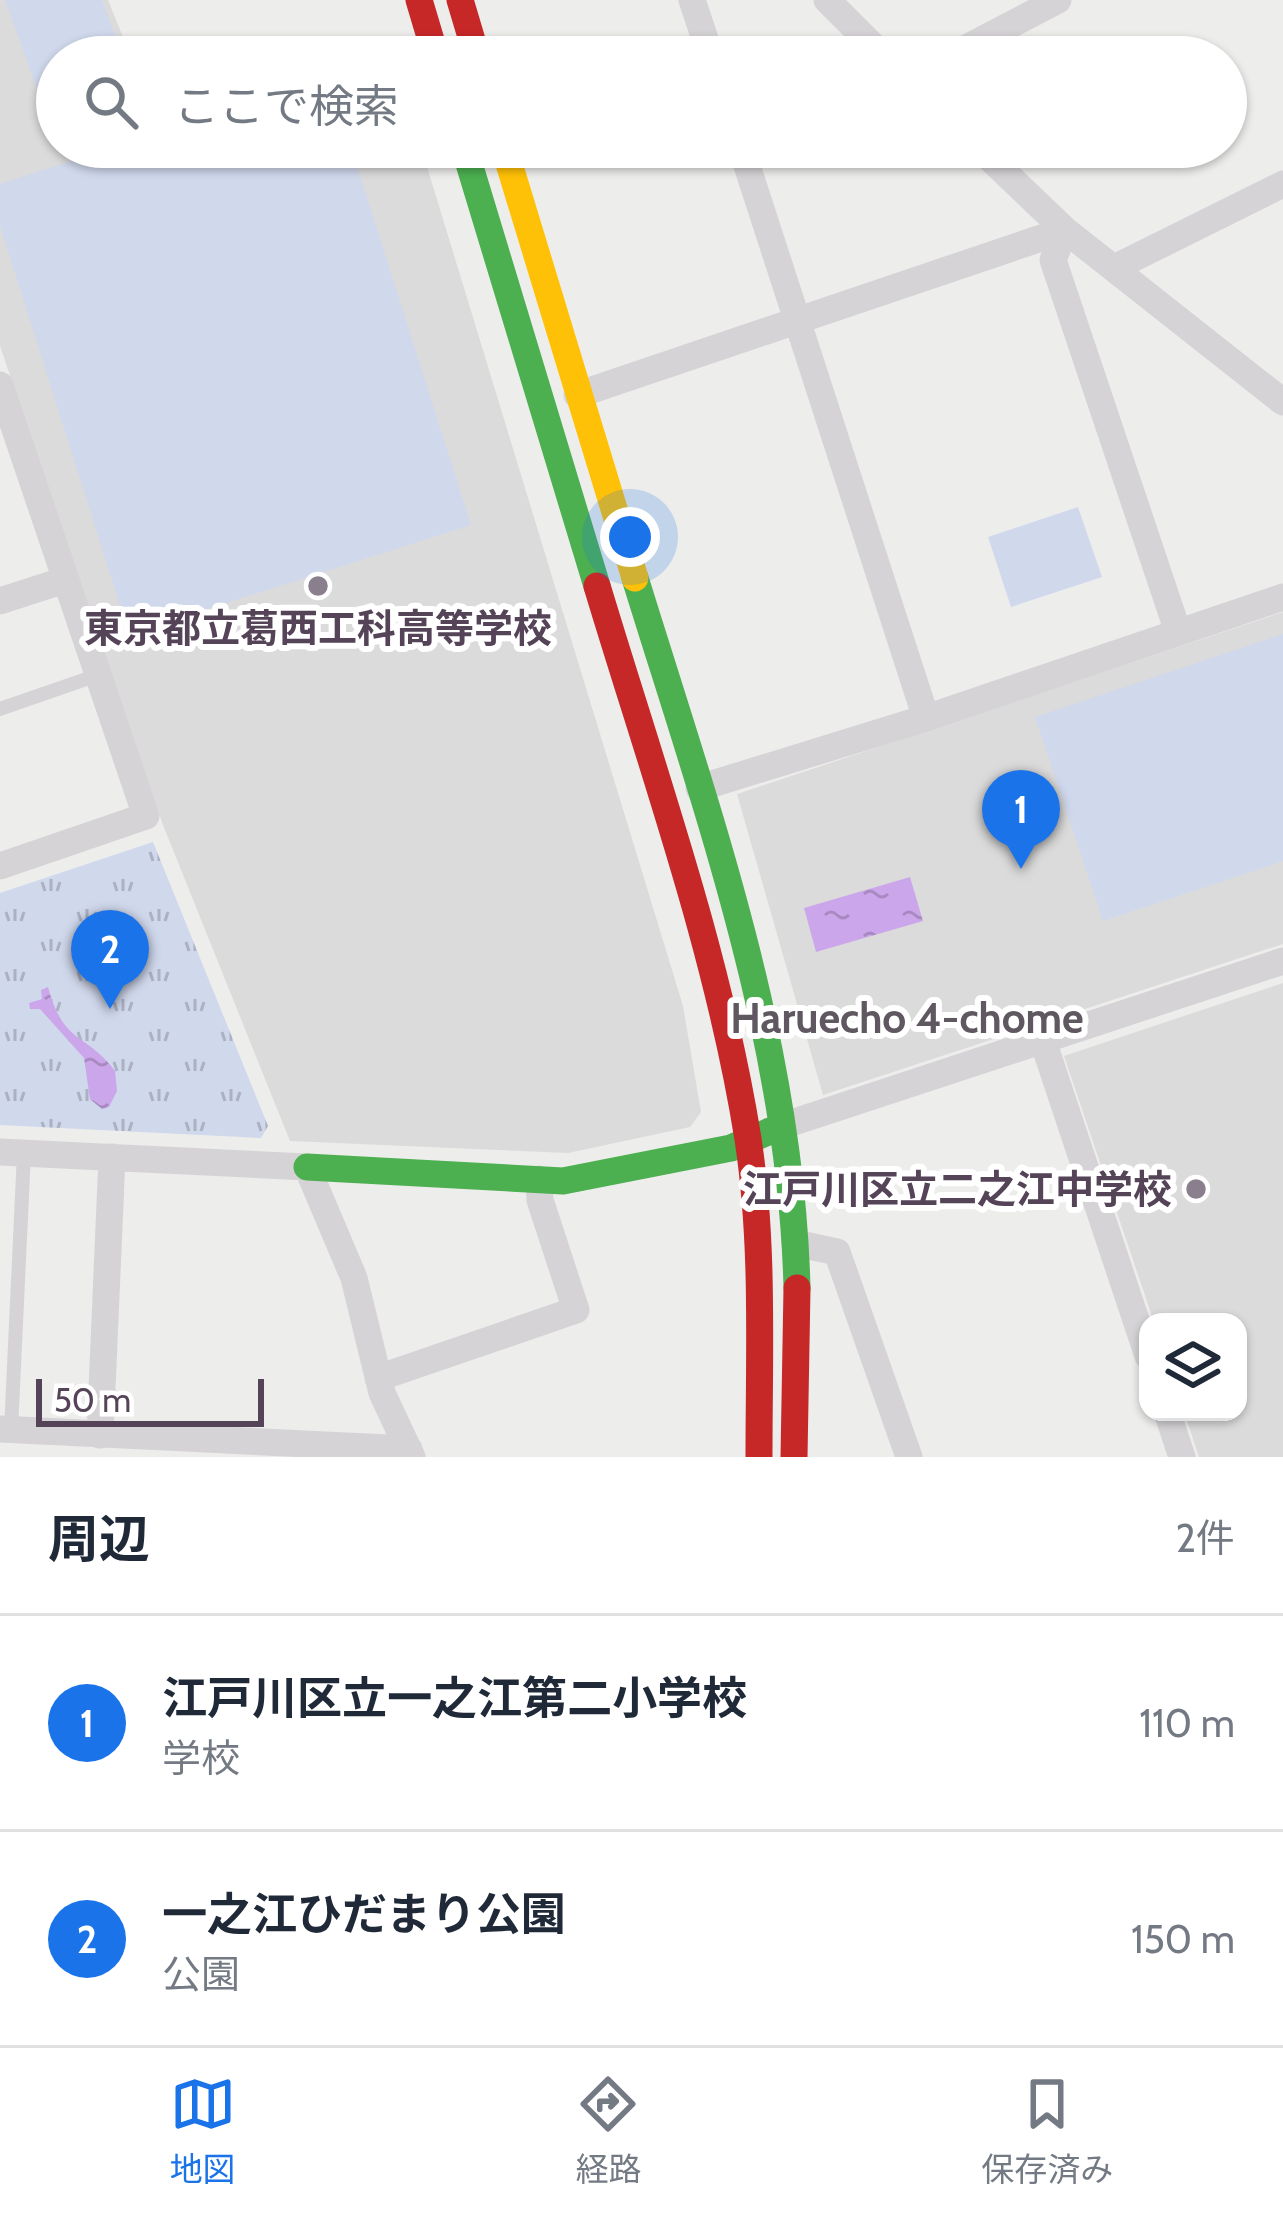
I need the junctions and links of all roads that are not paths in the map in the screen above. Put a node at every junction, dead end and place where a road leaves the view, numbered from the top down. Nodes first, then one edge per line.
1 (419, 0) edge
2 (460, 0) edge
3 (692, 0) edge
4 (827, 0) edge
5 (1058, 0) edge
6 (430, 36) edge
7 (471, 36) edge
8 (704, 36) edge
9 (863, 36) edge
10 (989, 36) edge
11 (470, 168) edge
12 (509, 168) edge
13 (749, 168) edge
14 (1000, 168) edge
15 (1283, 184) edge
16 (1065, 230) junction
17 (1114, 268) junction
18 (800, 319) junction
19 (0, 385) edge
20 (577, 395) junction
21 (1283, 402) edge
22 (65, 580) junction
23 (1283, 597) edge
24 (0, 601) edge
25 (1178, 632) junction
26 (98, 675) junction
27 (0, 709) edge
28 (926, 718) junction
29 (699, 788) junction
30 (0, 866) edge
31 (1283, 961) edge
32 (1043, 1041) junction
33 (785, 1124) junction
34 (748, 1140) junction
35 (12, 1152) edge
36 (112, 1157) junction
37 (307, 1167) junction
38 (539, 1180) junction
39 (795, 1244) junction
40 (1139, 1329) edge
41 (378, 1378) junction
42 (1170, 1421) edge
43 (100, 1435) junction
44 (17, 1437) edge
45 (238, 1449) edge
46 (333, 1451) edge
47 (410, 1453) edge
48 (759, 1457) edge
49 (794, 1457) edge
50 (909, 1457) edge
51 (1182, 1457) edge

1 - 6 main road
2 - 7 main road
3 - 8 street
4 - 9 street
5 - 10 street
11 - 34 main road
12 - 20 main road
13 - 18 street
14 - 16 street
15 - 17 street
16 - 17 street
16 - 18 street
16 - 25 street
17 - 21 street
18 - 20 street
18 - 28 street
19 - 22 street
20 - 29 main road
22 - 24 street
22 - 26 street
23 - 25 street
25 - 28 street
26 - 27 lane
26 - 30 street
28 - 29 street
29 - 33 main road
31 - 32 street
32 - 33 street
32 - 40 street
33 - 34 main road
33 - 39 main road
34 - 38 main road
34 - 48 main road
35 - 36 street
35 - 44 lane
36 - 37 street
36 - 43 street
37 - 38 main road
37 - 41 street
38 - 41 street
39 - 49 main road
39 - 50 street
41 - 47 street
42 - 51 street
43 - 44 street
43 - 45 street
45 - 46 street
46 - 47 street

